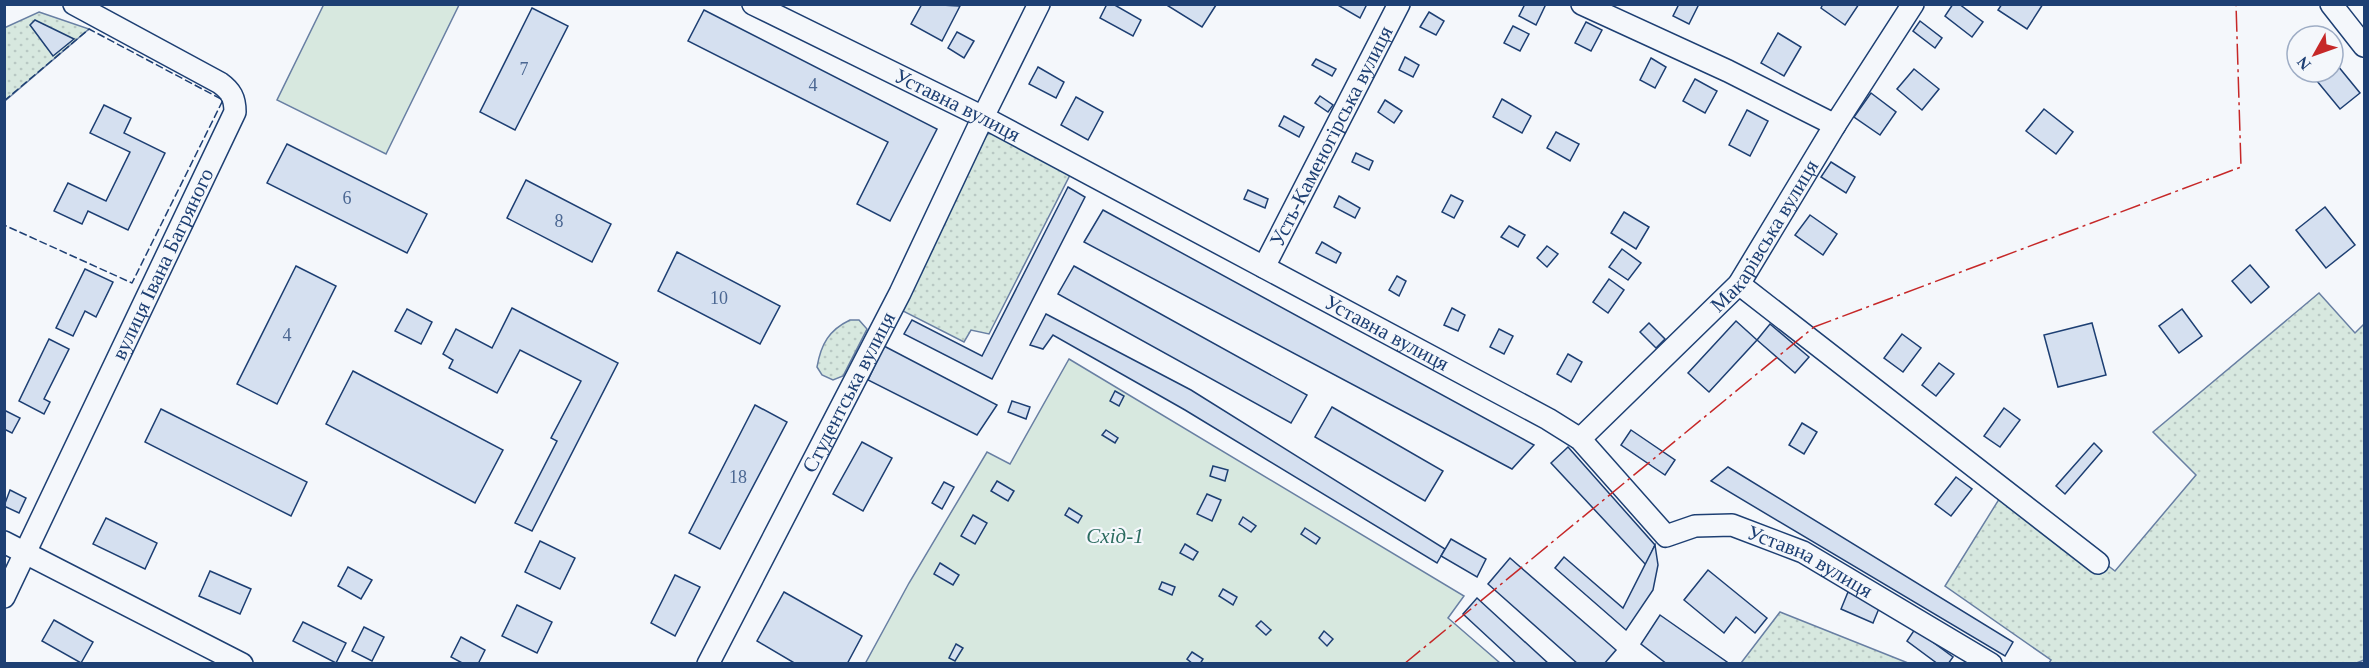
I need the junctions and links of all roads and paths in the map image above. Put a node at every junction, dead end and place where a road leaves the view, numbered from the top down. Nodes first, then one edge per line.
1 (74, 4) edge
2 (753, 4) edge
3 (1039, 4) edge
4 (1399, 4) edge
5 (1582, 4) edge
6 (1913, 4) edge
7 (2332, 5) edge
8 (2364, 46) edge
9 (983, 117) junction
10 (1835, 125) junction
11 (1264, 267) junction
12 (1739, 284) junction
13 (1580, 439) junction
14 (4, 542) edge
15 (25, 552) junction
16 (2098, 563) dead end
17 (4, 597) edge
18 (242, 663) edge
19 (708, 663) edge
20 (1992, 663) edge

1 - 15 street, вулиця Івана Багряного
2 - 9 street, Уставна вулиця
3 - 9 street, Студентська вулиця
4 - 11 street, Усть-Каменогірська вулиця
5 - 10 street
6 - 10 street, Макарівська вулиця
7 - 8 street
9 - 11 street, Уставна вулиця
9 - 19 street, Студентська вулиця
10 - 12 street, Макарівська вулиця
11 - 13 street, Уставна вулиця
12 - 13 street, Макарівська вулиця
12 - 16 street
13 - 20 street, Уставна вулиця
14 - 15 street
15 - 17 street, вулиця Івана Багряного
15 - 18 street

